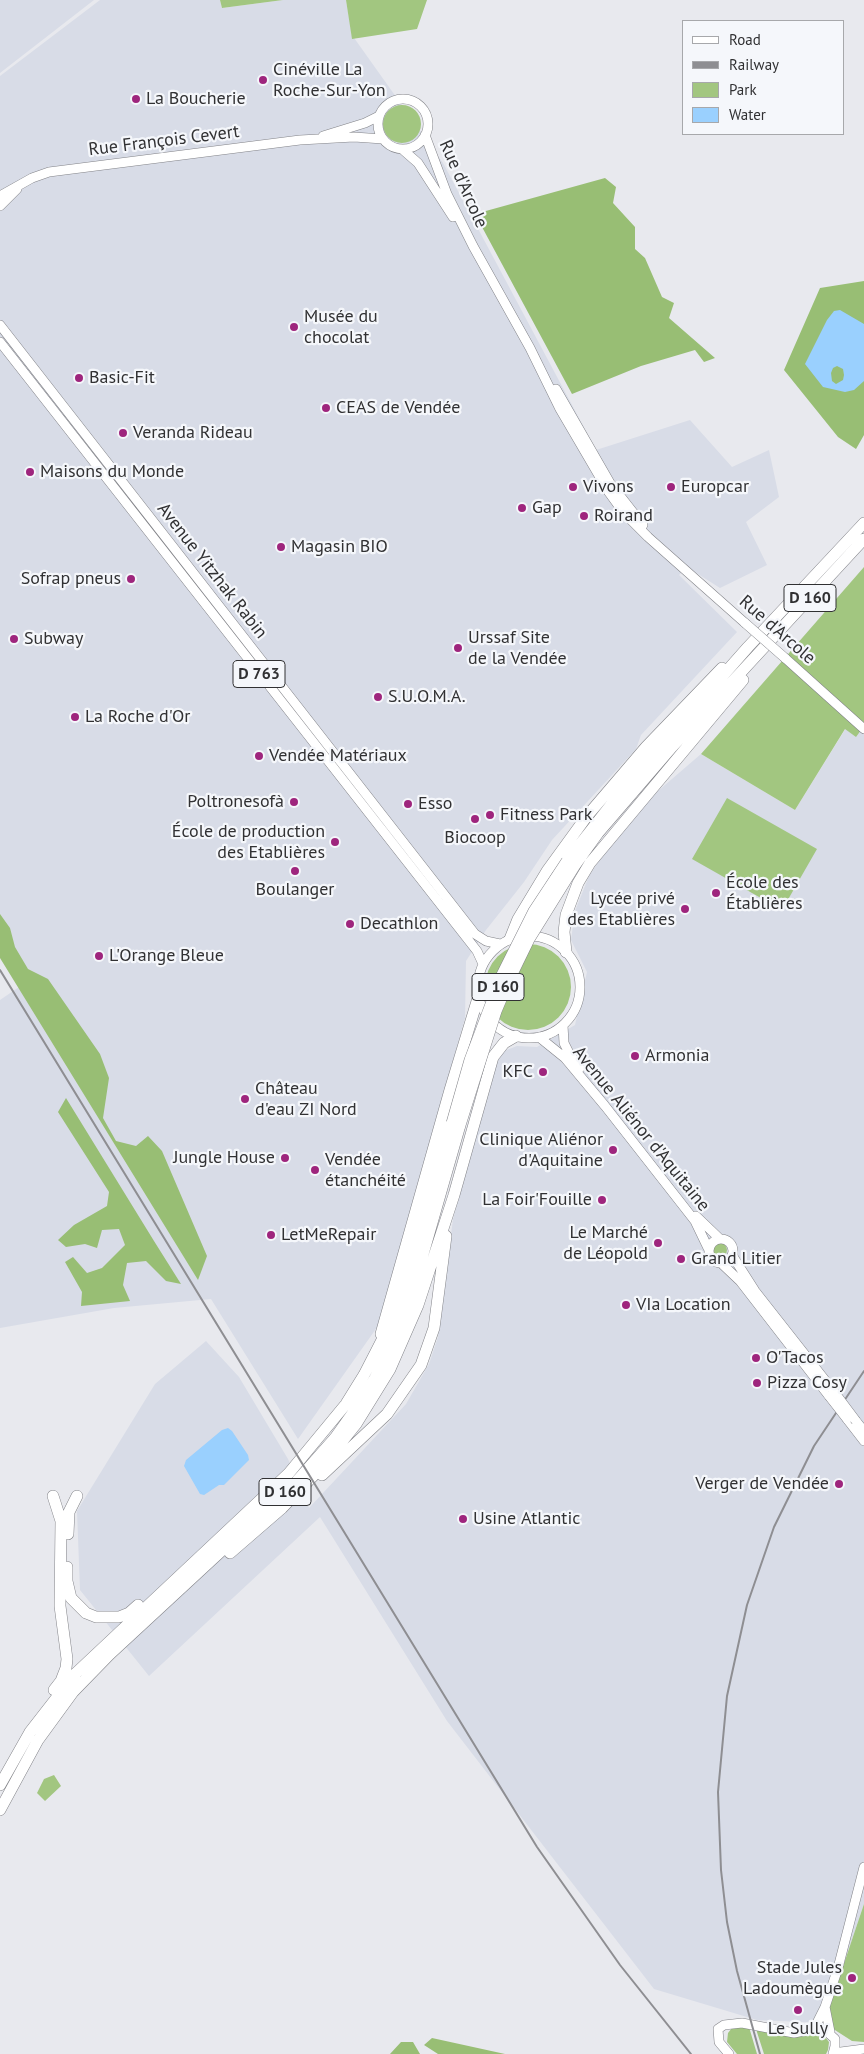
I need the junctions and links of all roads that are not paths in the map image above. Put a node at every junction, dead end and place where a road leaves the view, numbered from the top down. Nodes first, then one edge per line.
1 (379, 116) junction
2 (425, 135) junction
3 (315, 138) junction
4 (383, 139) junction
5 (402, 149) junction
6 (20, 185) junction
7 (0, 196) edge
8 (0, 206) edge
9 (473, 246) junction
10 (0, 325) edge
11 (0, 342) edge
12 (864, 523) edge
13 (864, 539) edge
14 (748, 647) junction
15 (756, 657) junction
16 (864, 729) edge
17 (571, 863) junction
18 (505, 942) junction
19 (566, 952) junction
20 (483, 964) junction
21 (478, 998) junction
22 (563, 1025) junction
23 (516, 1036) junction
24 (539, 1037) junction
25 (456, 1124) junction
26 (454, 1195) junction
27 (719, 1238) junction
28 (708, 1248) junction
29 (732, 1255) junction
30 (721, 1263) junction
31 (378, 1351) junction
32 (830, 1393) junction
33 (851, 1420) junction
34 (864, 1431) edge
35 (864, 1441) edge
36 (53, 1496) dead end
37 (77, 1496) dead end
38 (282, 1508) junction
39 (157, 1595) junction
40 (160, 1607) junction
41 (46, 1710) junction
42 (0, 1785) edge
43 (0, 1810) edge
44 (864, 1867) edge
45 (825, 2007) junction
46 (814, 2029) junction
47 (832, 2035) junction
48 (860, 2049) edge
49 (833, 2053) edge
50 (729, 2054) edge

1 - 2 main road
1 - 3 main road, Rue François Cevert
1 - 4 main road
2 - 5 main road
2 - 9 main road, Rue d'Arcole
3 - 4 main road, Rue François Cevert
3 - 6 main road, Rue François Cevert
4 - 5 main road
5 - 9 main road, Rue d'Arcole
6 - 7 main road, Rue François Cevert
6 - 8 main road, Rue François Cevert
9 - 16 main road, Rue d'Arcole, bridge
10 - 18 main road, Avenue Yitzhak Rabin / D 763
11 - 20 main road, Avenue Yitzhak Rabin / D 763
12 - 14 highway, D 160
13 - 15 highway, D 160
14 - 17 highway, D 160
14 - 18 highway, D 160
15 - 17 highway, D 160
15 - 19 highway
17 - 25 highway, D 160, bridge
18 - 19 main road
18 - 20 main road
19 - 22 main road
20 - 21 main road
21 - 23 main road
21 - 31 highway
22 - 24 main road
22 - 27 main road, Avenue Aliénor d'Aquitaine
23 - 24 main road
23 - 26 highway
24 - 28 main road, Avenue Aliénor d'Aquitaine
25 - 31 highway, D 160
25 - 40 highway, D 160
26 - 38 highway
26 - 38 highway
27 - 28 main road
27 - 29 main road
28 - 30 main road
29 - 30 main road
29 - 32 main road
30 - 32 main road
31 - 39 highway, D 160
32 - 33 main road, bridge
33 - 34 main road
33 - 35 main road
36 - 41 highway
37 - 39 highway
38 - 40 highway
39 - 41 highway, D 160
40 - 43 highway, D 160
41 - 42 highway, D 160
44 - 45 main road
45 - 46 main road
45 - 47 main road
46 - 47 main road
46 - 50 main road
47 - 48 main road
47 - 49 main road
48 - 49 main road

